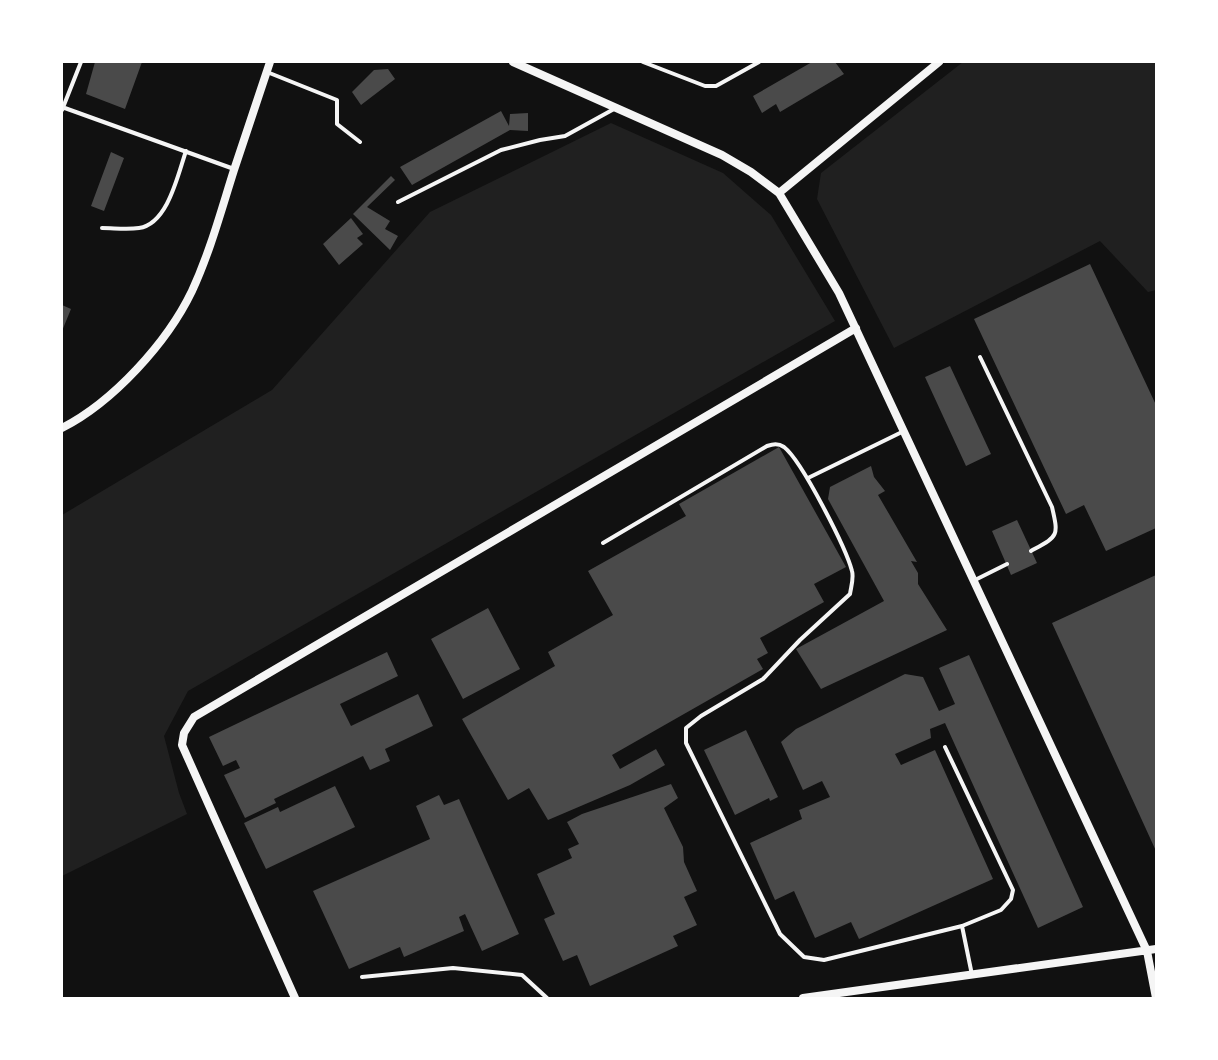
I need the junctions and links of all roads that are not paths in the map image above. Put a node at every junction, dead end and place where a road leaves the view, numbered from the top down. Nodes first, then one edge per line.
1 (81, 62) edge
2 (270, 62) edge
3 (513, 62) edge
4 (643, 62) edge
5 (759, 62) edge
6 (939, 62) edge
7 (266, 72) junction
8 (617, 107) junction
9 (62, 108) edge
10 (360, 142) dead end
11 (186, 151) junction
12 (235, 169) junction
13 (779, 193) junction
14 (398, 201) dead end
15 (102, 228) dead end
16 (856, 328) junction
17 (980, 357) dead end
18 (62, 428) edge
19 (904, 431) junction
20 (808, 478) junction
21 (603, 543) dead end
22 (1031, 551) dead end
23 (1006, 564) dead end
24 (974, 581) junction
25 (945, 747) dead end
26 (962, 926) junction
27 (1156, 949) edge
28 (1147, 951) junction
29 (972, 975) junction
30 (362, 976) dead end
31 (295, 999) edge
32 (547, 999) edge
33 (804, 999) edge
34 (1156, 999) edge

1 - 9 lane
2 - 7 street
3 - 8 street
4 - 5 lane
6 - 13 street
7 - 10 lane
7 - 12 street
8 - 13 street
8 - 14 lane
9 - 11 lane
11 - 12 lane
11 - 15 lane
12 - 18 street
13 - 16 street
16 - 19 street
16 - 31 street
17 - 22 lane
19 - 20 lane
19 - 24 street
20 - 21 lane
20 - 26 lane
23 - 24 lane
24 - 28 street
25 - 26 lane
26 - 29 lane
27 - 28 street
28 - 29 street
28 - 34 street
29 - 33 street
30 - 32 lane

